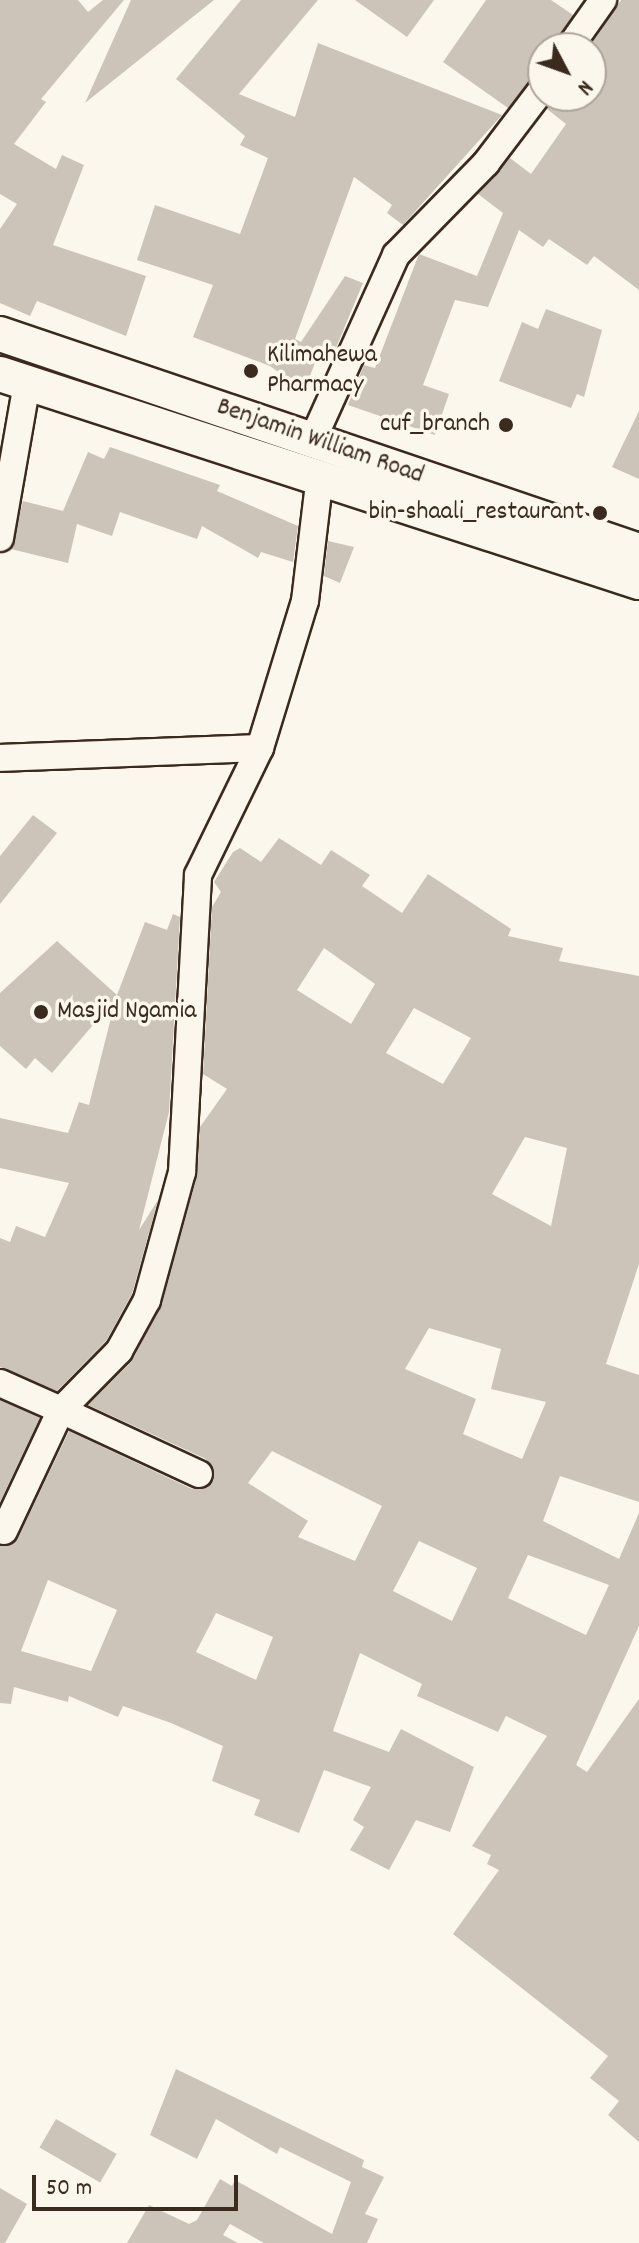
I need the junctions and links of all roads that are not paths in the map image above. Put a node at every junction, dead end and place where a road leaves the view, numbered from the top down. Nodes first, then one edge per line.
1 (589, 5) edge
2 (576, 32) edge
3 (527, 109) edge
4 (0, 334) edge
5 (14, 379) edge
6 (313, 439) junction
7 (320, 475) junction
8 (0, 538) edge
9 (639, 551) edge
10 (639, 582) edge
11 (260, 748) junction
12 (0, 758) edge
13 (0, 1383) edge
14 (61, 1410) junction
15 (199, 1474) dead end
16 (4, 1531) dead end

1 - 2 street
3 - 6 street
4 - 6 main road, Benjamin William Road
5 - 7 main road, Benjamin William Road
5 - 8 street
6 - 9 main road, Benjamin William Road
7 - 10 main road, Benjamin William Road
7 - 11 street
11 - 12 street
11 - 14 street
13 - 14 street
14 - 15 street
14 - 16 street

